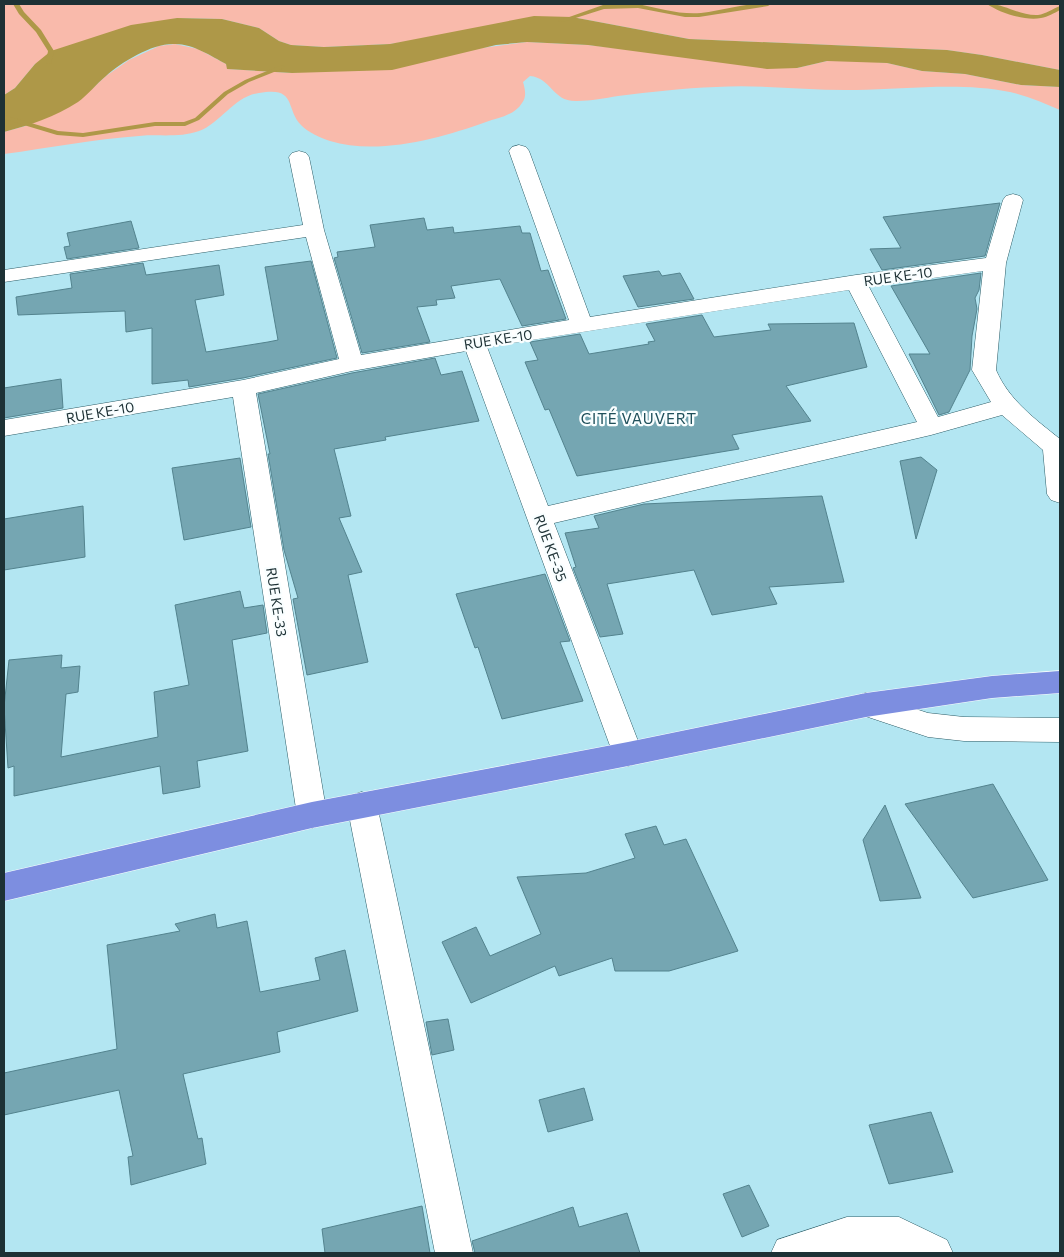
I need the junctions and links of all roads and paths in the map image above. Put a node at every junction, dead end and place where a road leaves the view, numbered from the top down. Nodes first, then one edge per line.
1 (519, 151) dead end
2 (298, 156) dead end
3 (1013, 200) dead end
4 (314, 230) junction
5 (995, 263) junction
6 (4, 276) edge
7 (856, 282) junction
8 (582, 325) junction
9 (474, 342) junction
10 (352, 364) junction
11 (243, 388) junction
12 (1007, 406) junction
13 (931, 427) junction
14 (4, 428) edge
15 (1060, 494) edge
16 (539, 517) junction
17 (1060, 682) edge
18 (866, 705) junction
19 (1060, 730) edge
20 (628, 754) junction
21 (362, 806) junction
22 (312, 815) junction
23 (4, 887) edge
24 (454, 1253) edge
25 (790, 1253) edge
26 (934, 1253) edge

1 - 8 street
2 - 4 street
3 - 5 street
4 - 6 street
4 - 10 street
5 - 7 street, RUE KE-10
5 - 12 street
7 - 8 street, RUE KE-10
7 - 13 street
8 - 9 street, RUE KE-10
9 - 10 street, RUE KE-10
9 - 16 street, RUE KE-35
10 - 11 street, RUE KE-10
11 - 14 street, RUE KE-10
11 - 22 street, RUE KE-33
12 - 13 street
12 - 15 street
13 - 16 street
16 - 20 street, RUE KE-35
17 - 18 highway
18 - 19 street
18 - 20 highway
20 - 21 highway
21 - 22 highway
21 - 24 street
22 - 23 highway
25 - 26 street

